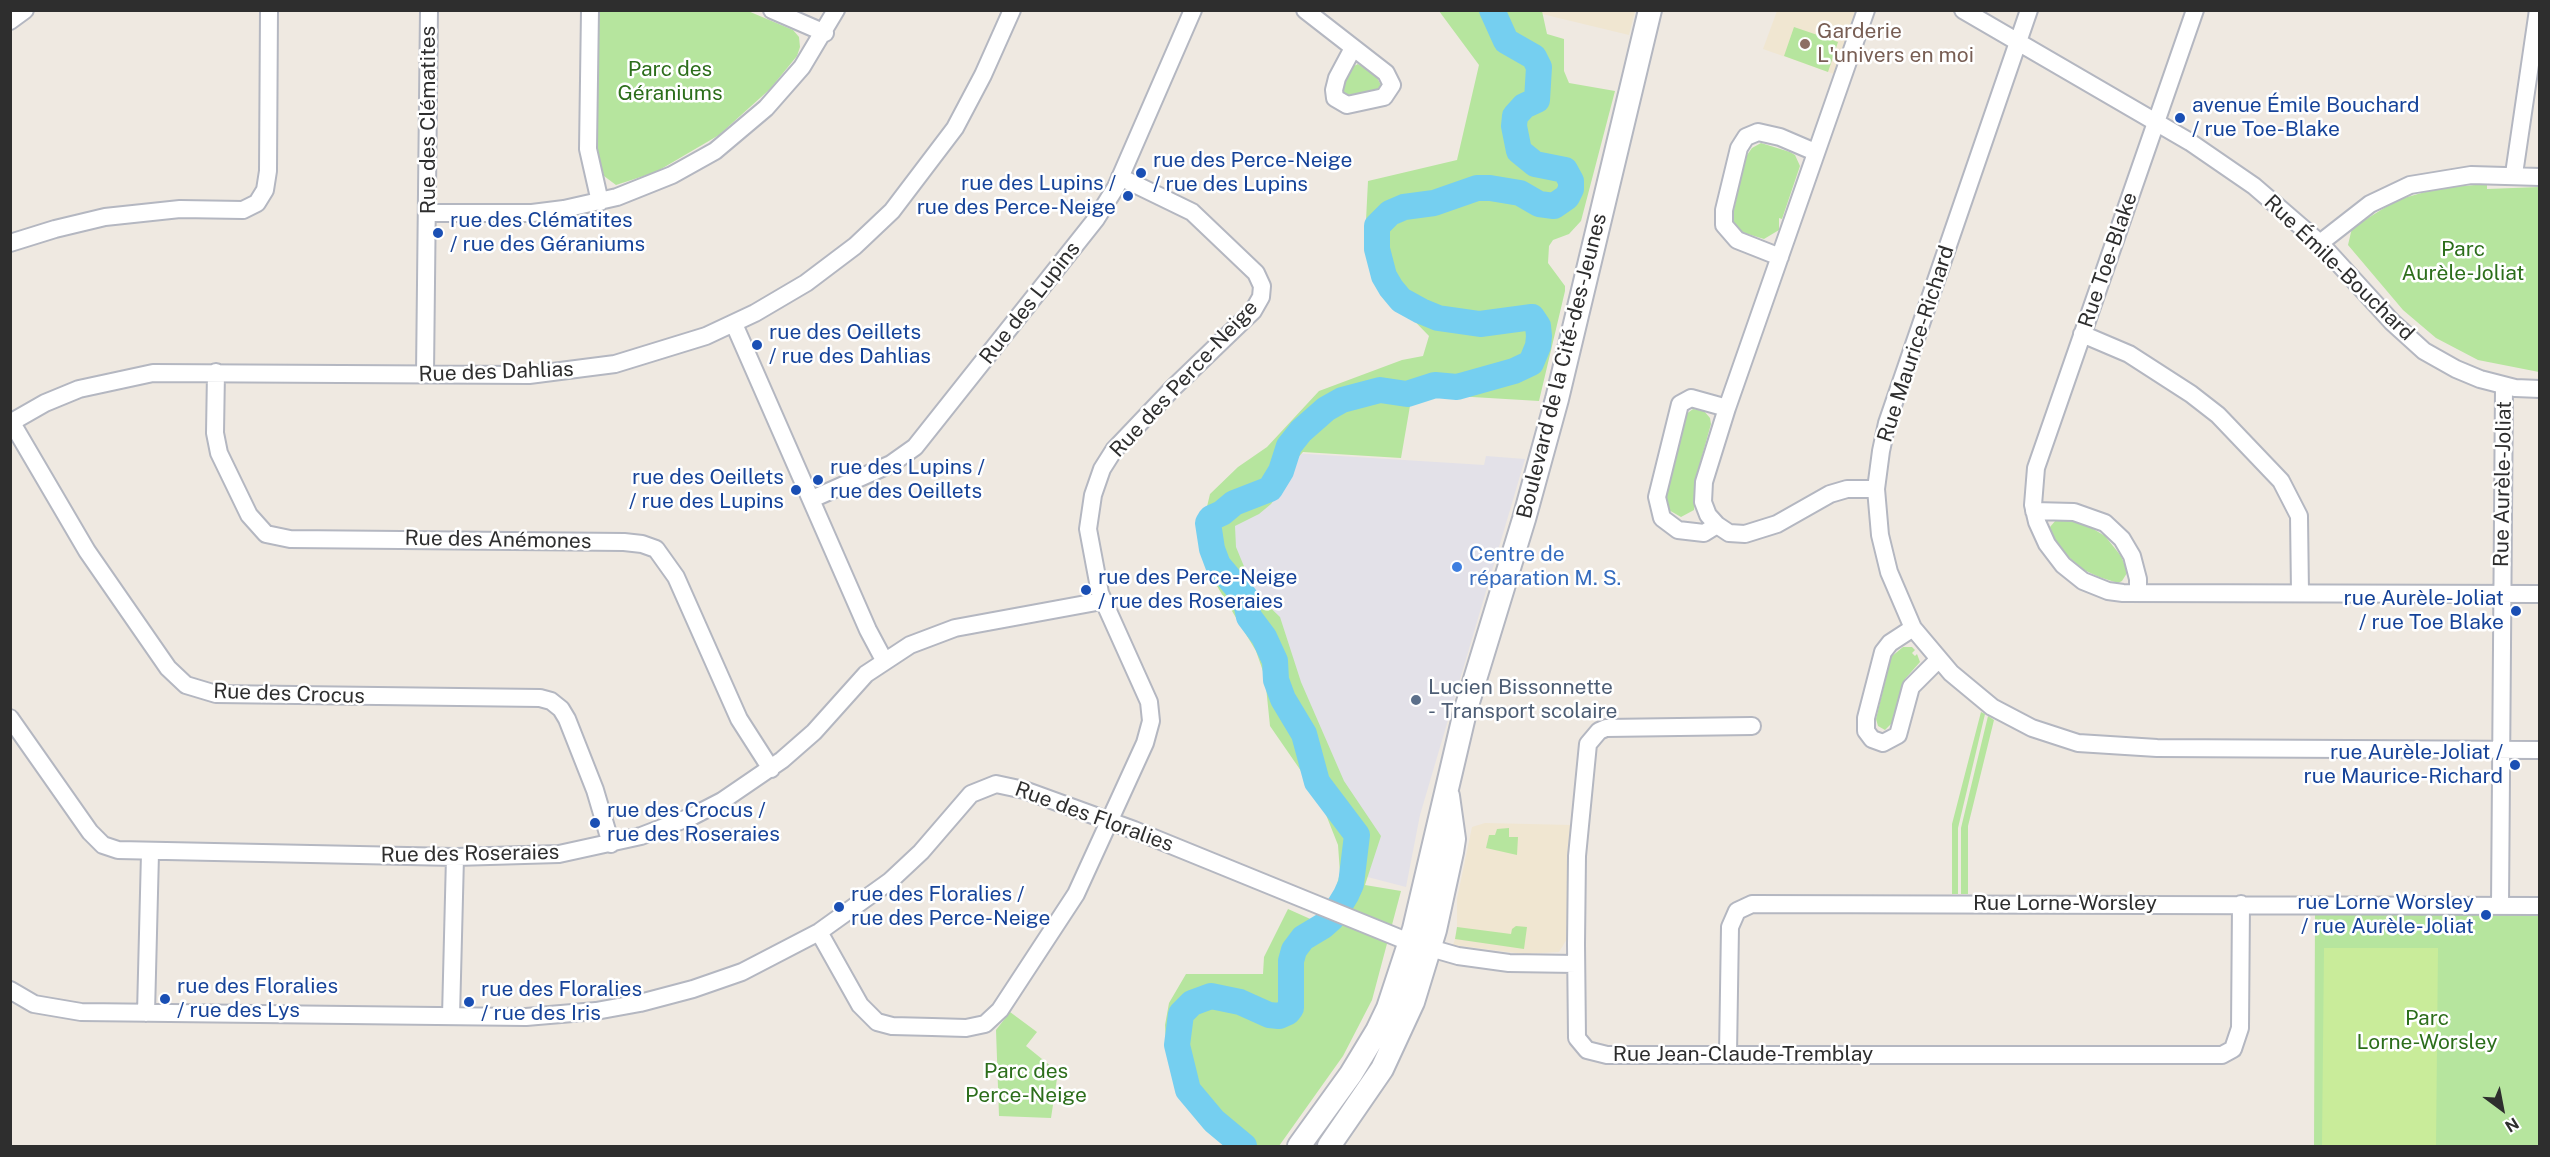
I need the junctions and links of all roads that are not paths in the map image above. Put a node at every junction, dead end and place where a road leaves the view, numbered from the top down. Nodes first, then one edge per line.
1 (25, 10) edge
2 (269, 10) edge
3 (429, 10) edge
4 (590, 10) edge
5 (772, 10) edge
6 (836, 10) edge
7 (1012, 10) edge
8 (1193, 10) edge
9 (1305, 10) edge
10 (1650, 10) edge
11 (1866, 10) edge
12 (1963, 10) edge
13 (2029, 10) edge
14 (2195, 10) edge
15 (2538, 10) edge
16 (10, 21) edge
17 (825, 33) junction
18 (2017, 42) junction
19 (1353, 48) dead end
20 (2156, 122) junction
21 (1815, 152) junction
22 (2514, 174) junction
23 (1120, 177) junction
24 (2540, 177) edge
25 (600, 202) junction
26 (428, 213) junction
27 (10, 243) edge
28 (2320, 243) junction
29 (1780, 257) junction
30 (734, 324) junction
31 (2082, 334) junction
32 (216, 372) junction
33 (425, 374) junction
34 (2504, 386) junction
35 (2540, 389) edge
36 (1727, 408) junction
37 (11, 423) edge
38 (1876, 489) junction
39 (812, 499) junction
40 (2034, 511) junction
41 (1717, 525) junction
42 (2138, 592) junction
43 (2300, 593) junction
44 (2501, 594) junction
45 (2540, 594) edge
46 (1102, 601) junction
47 (1913, 628) junction
48 (884, 660) junction
49 (1938, 660) junction
50 (10, 718) edge
51 (1752, 726) dead end
52 (2500, 750) junction
53 (2540, 750) edge
54 (771, 769) junction
55 (1110, 822) junction
56 (611, 844) junction
57 (150, 853) junction
58 (455, 857) junction
59 (2241, 904) junction
60 (2500, 906) junction
61 (2540, 906) edge
62 (819, 932) junction
63 (1419, 945) junction
64 (1576, 964) junction
65 (10, 990) edge
66 (146, 1012) junction
67 (452, 1016) junction
68 (1728, 1054) junction
69 (1299, 1146) edge
70 (1329, 1146) edge

1 - 16 street
2 - 27 street
3 - 26 street, Rue des Clématites
4 - 25 street
5 - 17 street
6 - 17 street
7 - 30 street, Rue des Dahlias
8 - 23 street, Rue des Lupins
9 - 19 street
10 - 63 main road, Boulevard de la Cité-des-Jeunes
11 - 21 street
12 - 18 street, Rue Émile-Bouchard
13 - 18 street, Rue Maurice-Richard
14 - 20 street, Rue Toe-Blake
15 - 22 street
17 - 25 street
18 - 20 street, Rue Émile-Bouchard
18 - 38 street, Rue Maurice-Richard
20 - 28 street, Rue Émile-Bouchard
20 - 31 street, Rue Toe-Blake
21 - 29 street
21 - 29 street
22 - 24 street
22 - 28 street
23 - 39 street, Rue des Lupins
23 - 46 street, Rue des Perce-Neige
25 - 26 street
26 - 33 street, Rue des Clématites
28 - 34 street, Rue Émile-Bouchard
29 - 36 street
30 - 33 street, Rue des Dahlias
30 - 39 street
31 - 40 street, Rue Toe-Blake
31 - 43 street
32 - 33 street, Rue des Dahlias
32 - 37 street, Rue des Dahlias
32 - 54 street, Rue des Anémones
34 - 35 street, Rue Émile-Bouchard
34 - 44 street, Rue Aurèle-Joliat
36 - 41 street
36 - 41 street
37 - 56 street, Rue des Crocus
38 - 41 street
38 - 47 street, Rue Maurice-Richard
39 - 48 street
40 - 42 street, Rue Toe-Blake
40 - 42 street
42 - 43 street, Rue Toe-Blake
43 - 44 street, Rue Toe-Blake
44 - 45 street, Rue Toe-Blake
44 - 52 street, Rue Aurèle-Joliat
46 - 48 street, Rue des Roseraies
46 - 55 street, Rue des Perce-Neige
47 - 49 street, Rue Maurice-Richard
47 - 49 street
48 - 54 street, Rue des Roseraies
49 - 52 street, Rue Maurice-Richard
50 - 57 street, Rue des Roseraies
51 - 64 street, Rue Jean-Claude-Tremblay
52 - 53 street, Rue Maurice-Richard
52 - 60 street, Rue Aurèle-Joliat
54 - 56 street, Rue des Roseraies
55 - 62 street, Rue des Floralies
55 - 62 street, Rue des Perce-Neige
55 - 63 street, Rue des Floralies
56 - 58 street, Rue des Roseraies
57 - 58 street, Rue des Roseraies
57 - 66 street
58 - 67 street
59 - 60 street, Rue Lorne-Worsley
59 - 68 street, Rue Lorne-Worsley
59 - 68 street, Rue Jean-Claude-Tremblay
60 - 61 street, Rue Lorne-Worsley
62 - 67 street, Rue des Floralies
63 - 64 street, Rue des Floralies
63 - 69 main road, Boulevard de la Cité-des-Jeunes
63 - 70 main road, Boulevard de la Cité-des-Jeunes
64 - 68 street, Rue Jean-Claude-Tremblay
65 - 66 street, Rue des Floralies
66 - 67 street, Rue des Floralies

